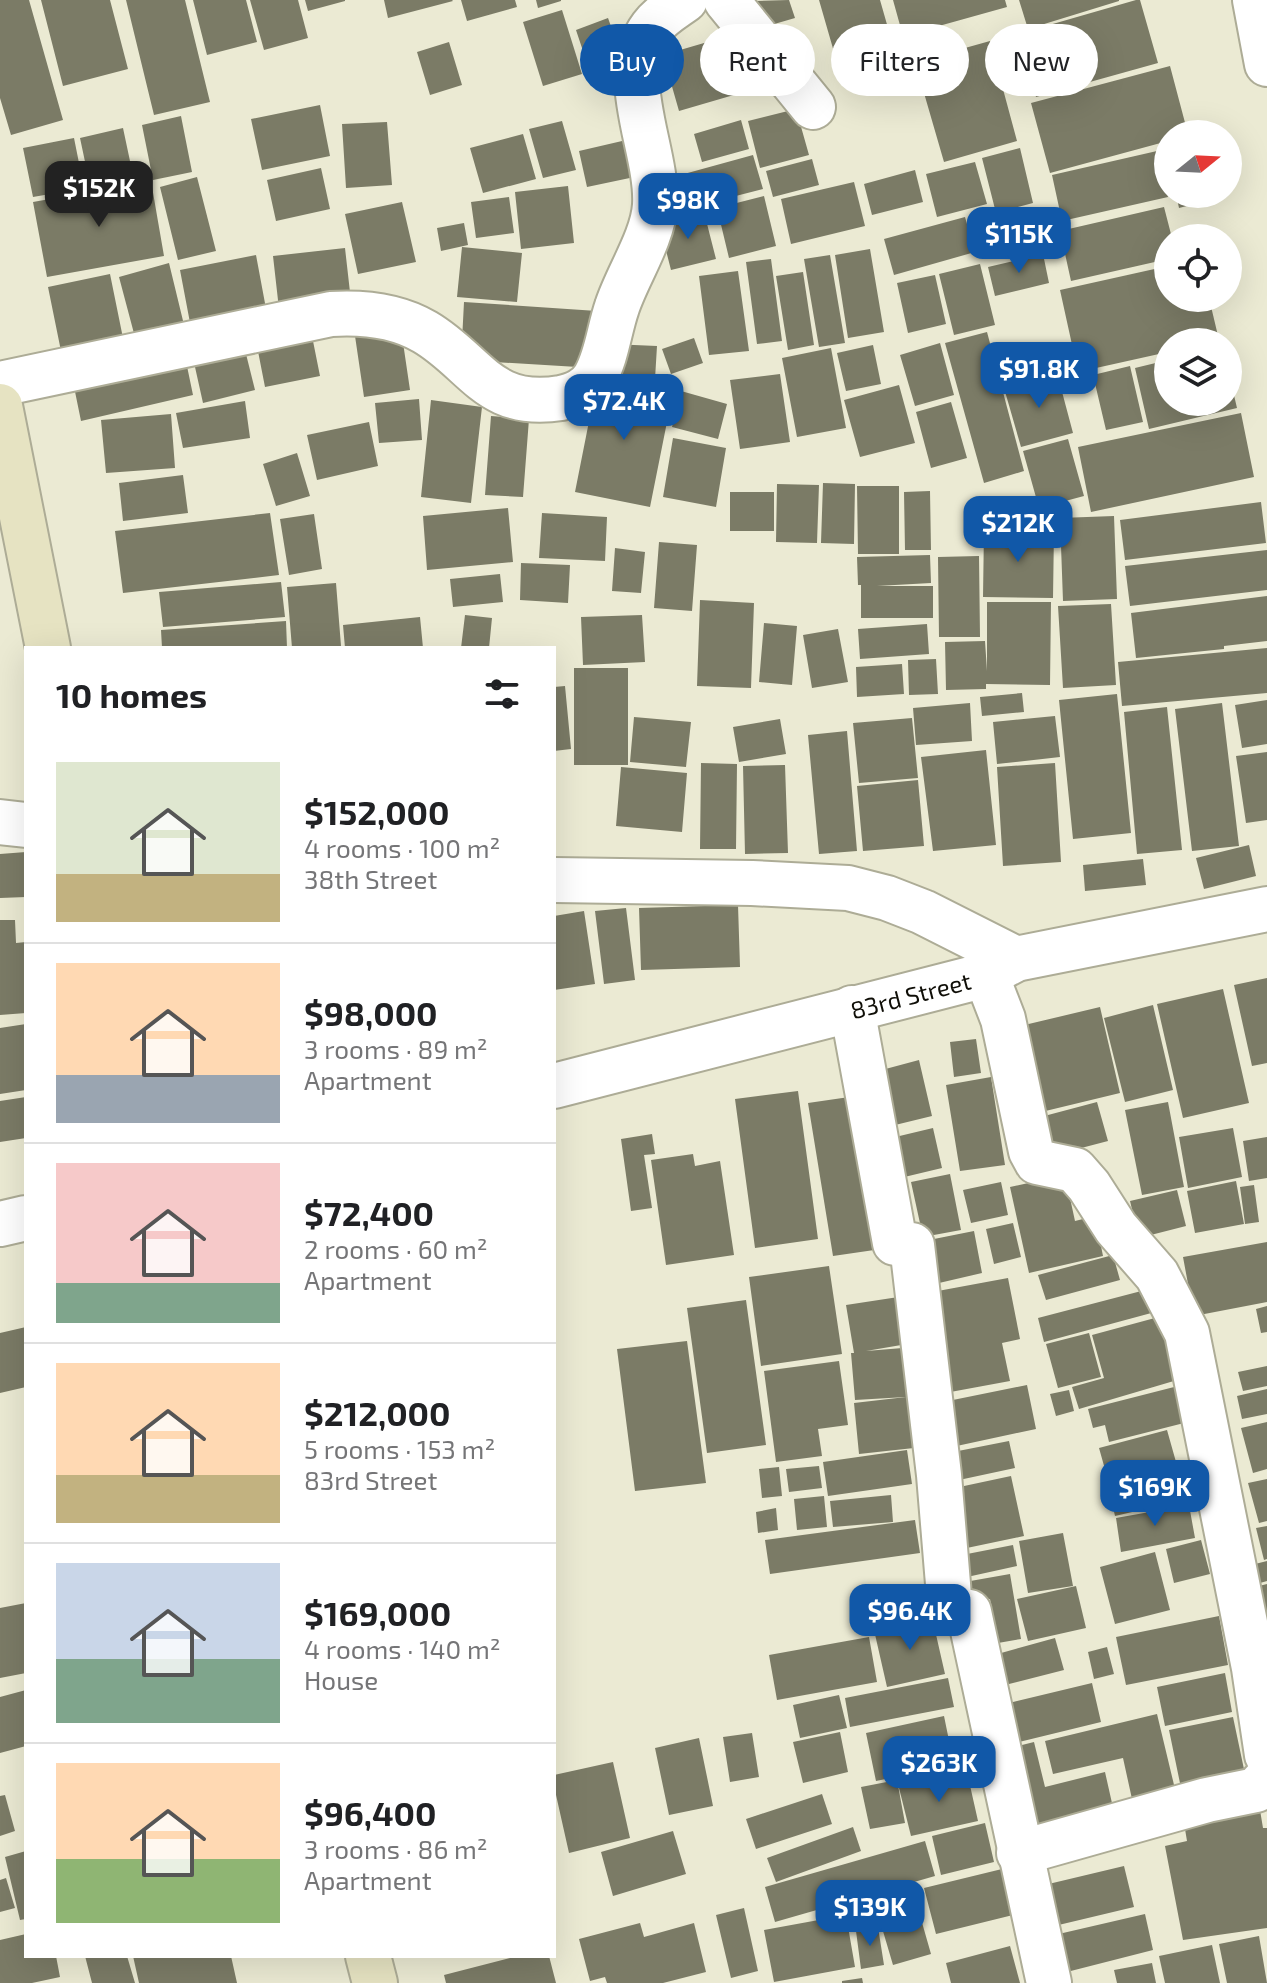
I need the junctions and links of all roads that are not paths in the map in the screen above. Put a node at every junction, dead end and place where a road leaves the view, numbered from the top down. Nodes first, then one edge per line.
1 (685, 0) edge
2 (726, 0) edge
3 (1255, 0) edge
4 (1267, 64) edge
5 (813, 107) dead end
6 (0, 384) edge
7 (0, 406) edge
8 (48, 646) edge
9 (0, 822) edge
10 (24, 825) edge
11 (556, 880) edge
12 (1267, 909) edge
13 (1001, 967) junction
14 (852, 1008) junction
15 (556, 1085) edge
16 (24, 1218) edge
17 (0, 1224) edge
18 (1261, 1666) edge
19 (1267, 1755) edge
20 (1267, 1778) edge
21 (1019, 1853) junction
22 (369, 1958) edge
23 (375, 1983) edge
24 (1049, 1983) edge

1 - 6 street
2 - 5 street
3 - 4 street
7 - 8 main road
9 - 10 street
11 - 13 street
12 - 13 street, 83rd Street
13 - 14 street, 83rd Street
13 - 18 street
14 - 15 street, 83rd Street
14 - 21 street
16 - 17 street
18 - 19 street
20 - 21 street
21 - 24 street
22 - 23 main road

